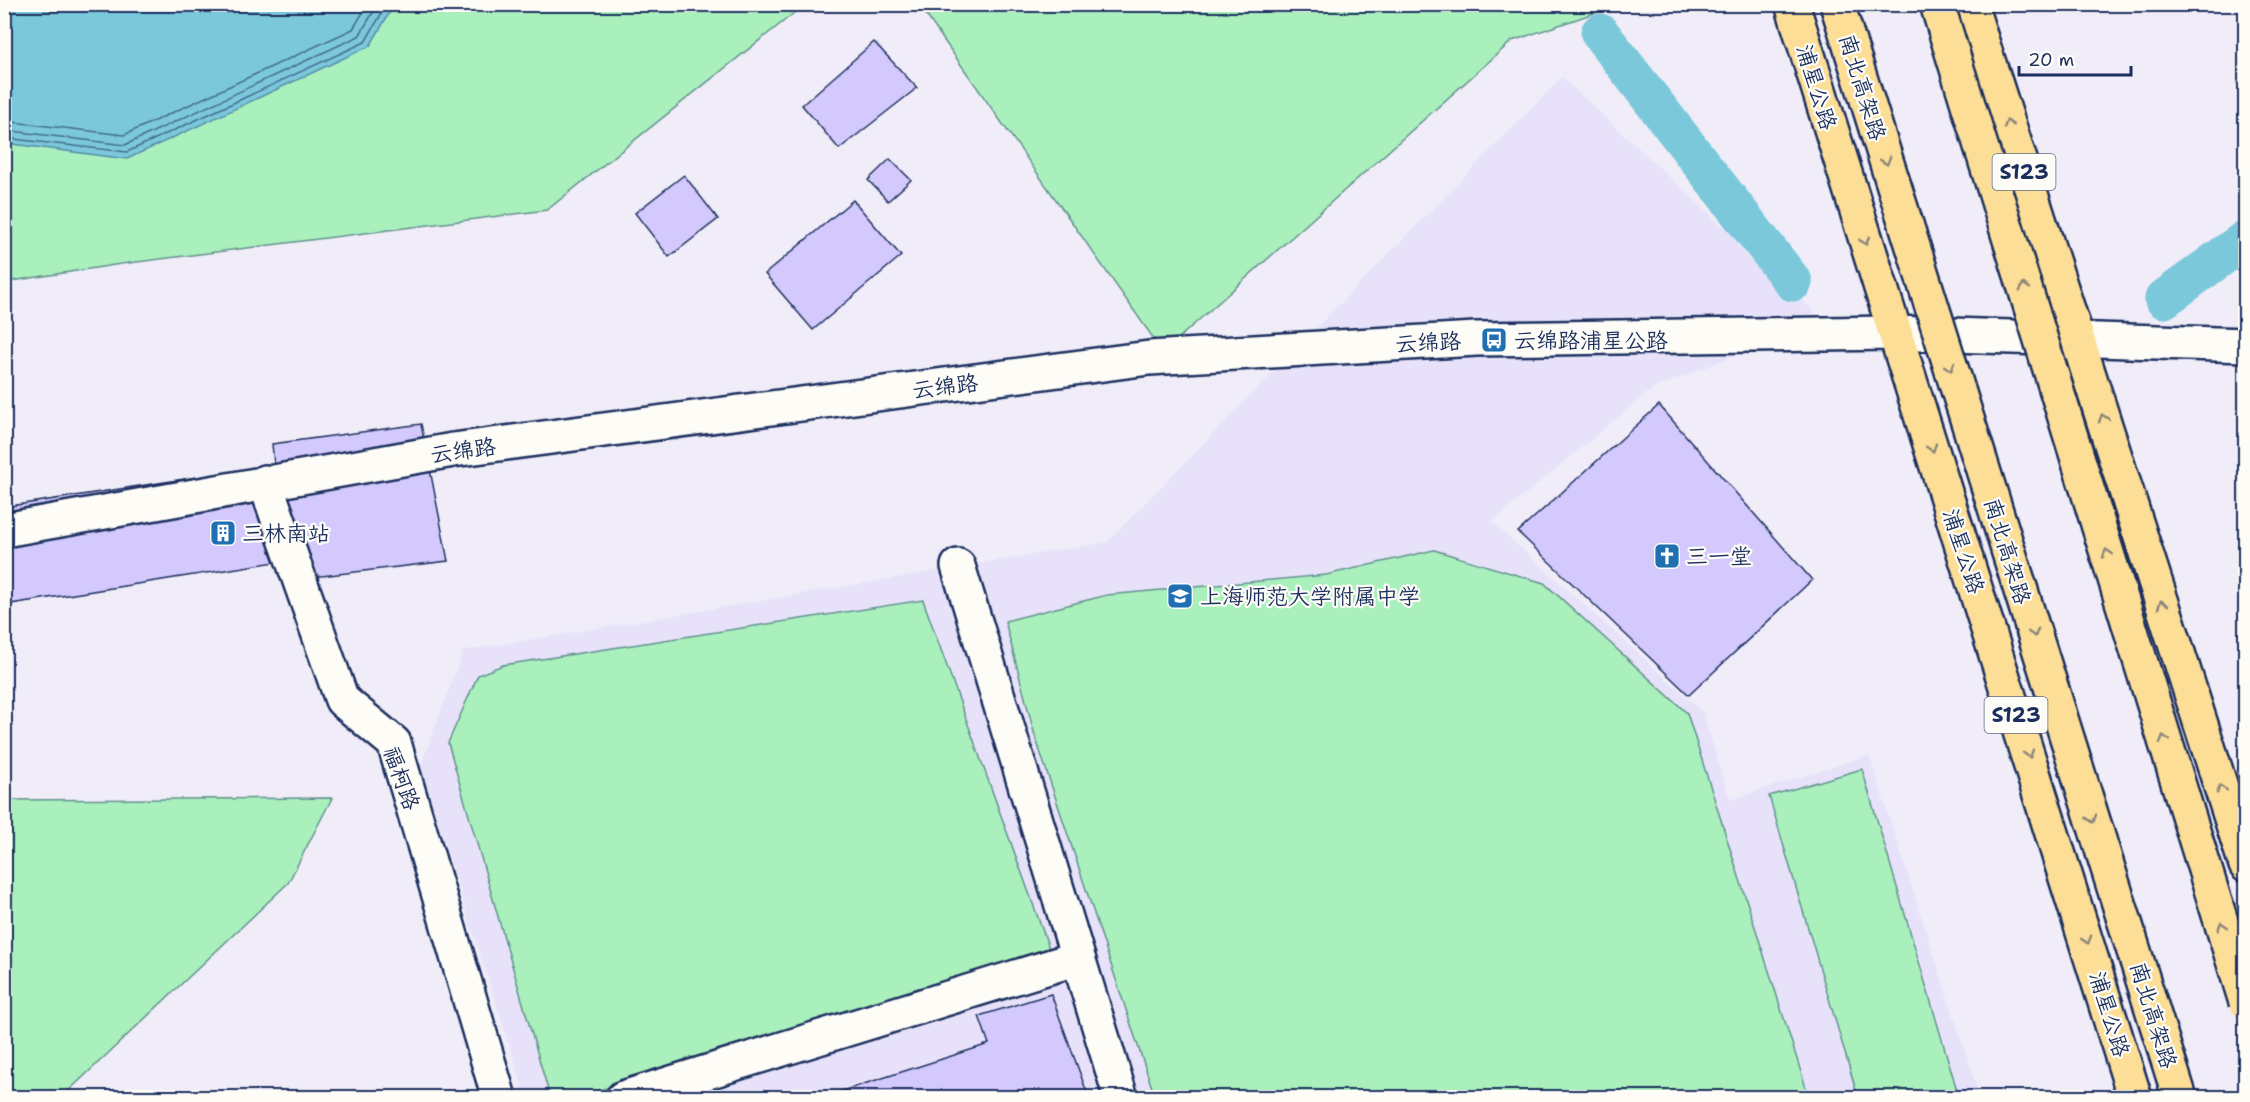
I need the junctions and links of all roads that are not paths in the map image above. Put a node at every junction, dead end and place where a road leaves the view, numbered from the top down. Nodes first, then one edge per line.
1 (1792, 4) edge
2 (1837, 4) edge
3 (1937, 4) edge
4 (1970, 4) edge
5 (1893, 333) junction
6 (2078, 339) junction
7 (2246, 345) edge
8 (265, 482) junction
9 (4, 530) edge
10 (958, 566) dead end
11 (2246, 865) edge
12 (1078, 958) junction
13 (2246, 1002) edge
14 (500, 1098) edge
15 (622, 1098) edge
16 (1121, 1098) edge
17 (2135, 1098) edge
18 (2180, 1098) edge

1 -> 5 main road, 浦星公路 / S123
2 -> 18 main road, 南北高架路, bridge
13 -> 3 main road, bridge
6 -> 4 main road, S123
5 - 6 street, 云绵路
5 - 8 street, 云绵路
5 -> 17 main road, 浦星公路 / S123
6 - 7 street, 云绵路
11 -> 6 main road, S123
8 - 9 street, 云绵路
8 - 14 street, 福柯路
10 - 12 street
12 - 15 street
12 - 16 street

